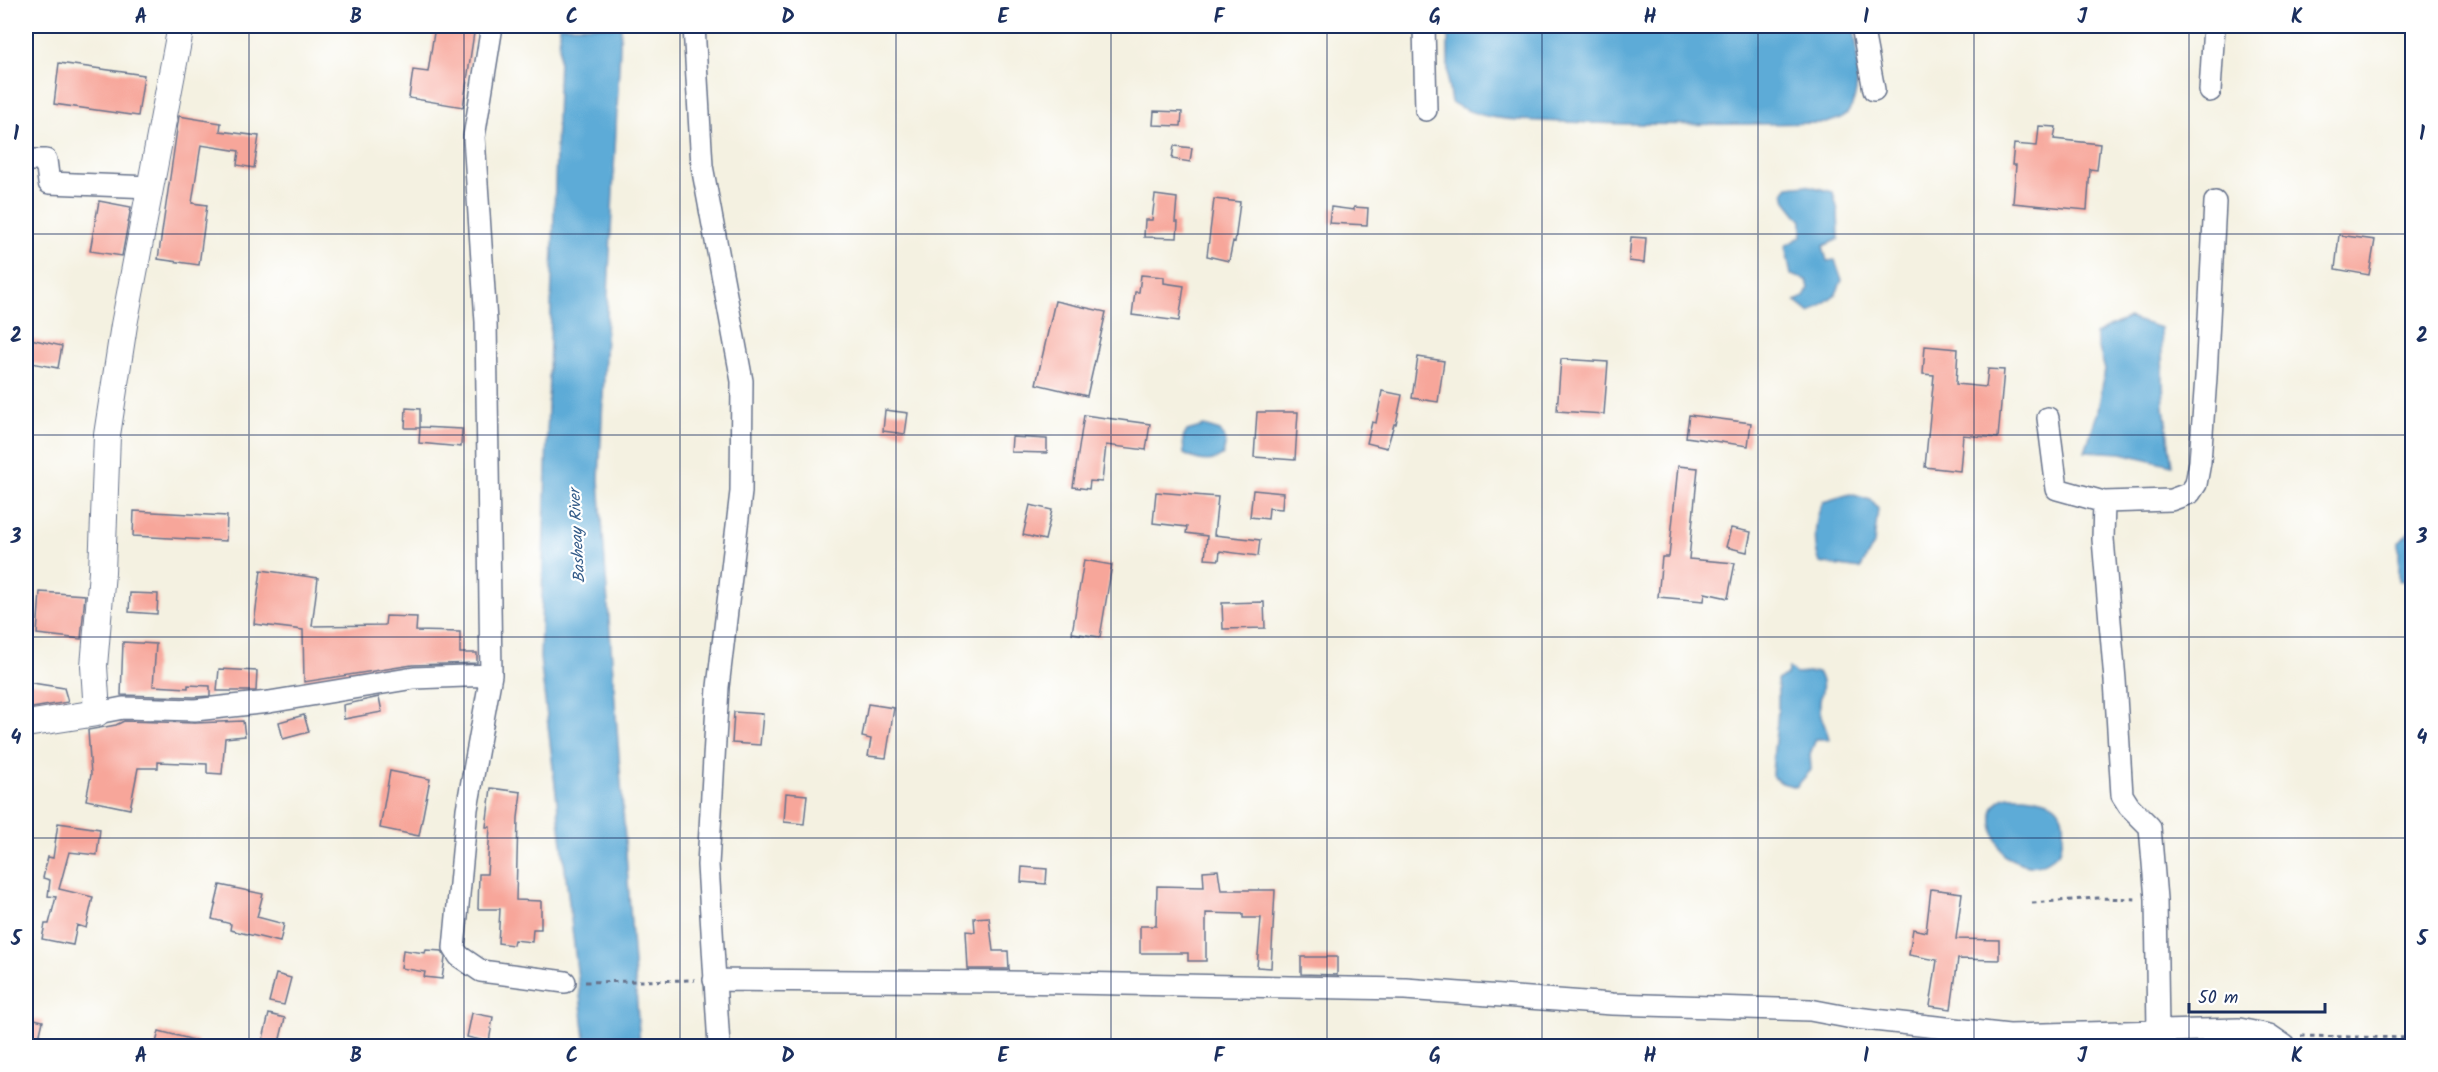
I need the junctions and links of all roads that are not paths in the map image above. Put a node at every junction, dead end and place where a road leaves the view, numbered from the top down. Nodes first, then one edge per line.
1 (181, 26) edge
2 (492, 26) edge
3 (694, 26) edge
4 (1424, 26) edge
5 (1862, 26) edge
6 (2214, 26) edge
7 (1874, 90) dead end
8 (2210, 91) dead end
9 (1426, 110) dead end
10 (26, 160) edge
11 (151, 187) junction
12 (2215, 202) dead end
13 (2048, 418) dead end
14 (2104, 502) junction
15 (491, 675) junction
16 (98, 713) junction
17 (26, 724) edge
18 (714, 980) junction
19 (565, 982) road end
20 (2158, 1032) junction
21 (2277, 1041) edge
22 (719, 1047) edge

1 - 11 street
2 - 15 street
3 - 18 street
4 - 9 street
5 - 7 street
6 - 8 street
10 - 11 street
11 - 16 street
12 - 14 street
13 - 14 street
14 - 20 street
15 - 16 street
15 - 19 street
16 - 17 street
18 - 20 street
18 - 22 street
20 - 21 street

